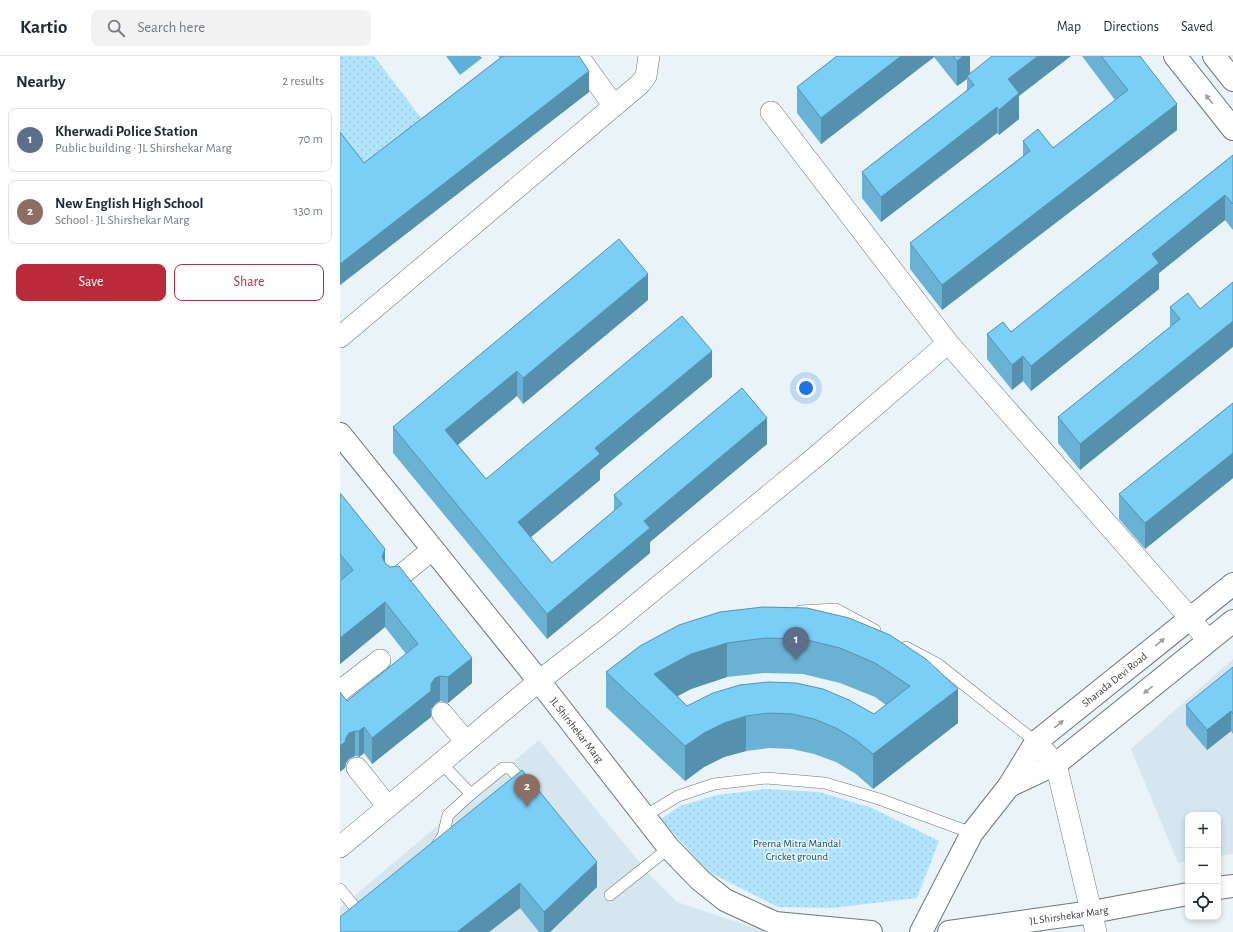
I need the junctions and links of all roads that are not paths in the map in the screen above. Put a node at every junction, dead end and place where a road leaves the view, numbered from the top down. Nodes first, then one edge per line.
1 (578, 56) edge
2 (649, 56) edge
3 (1175, 56) edge
4 (1214, 56) edge
5 (1233, 80) edge
6 (614, 106) junction
7 (771, 112) dead end
8 (1229, 117) edge
9 (340, 337) edge
10 (948, 343) junction
11 (341, 437) edge
12 (433, 549) junction
13 (394, 581) edge
14 (1233, 584) edge
15 (791, 611) edge
16 (1190, 618) junction
17 (1233, 621) edge
18 (884, 635) edge
19 (1208, 641) junction
20 (897, 642) edge
21 (380, 660) dead end
22 (539, 681) junction
23 (340, 692) edge
24 (442, 713) dead end
25 (466, 742) junction
26 (1036, 742) junction
27 (441, 763) junction
28 (1056, 764) junction
29 (357, 768) dead end
30 (1009, 786) junction
31 (470, 794) junction
32 (536, 797) edge
33 (388, 807) junction
34 (645, 816) junction
35 (972, 833) junction
36 (340, 847) edge
37 (669, 848) junction
38 (428, 853) edge
39 (1233, 886) edge
40 (1221, 888) edge
41 (340, 889) edge
42 (610, 895) dead end
43 (1185, 895) edge
44 (358, 911) edge
45 (1094, 922) edge
46 (871, 932) edge
47 (921, 932) edge
48 (949, 932) edge

1 - 6 street
2 - 6 street
8 -> 3 street
4 - 5 street
6 - 9 street
7 - 10 street
10 - 16 street
10 - 22 street
11 - 12 street, JL Shirshekar Marg
12 - 13 street
12 - 22 street, JL Shirshekar Marg
14 - 16 street, Sharada Devi Road
15 - 18 lane
16 - 19 street
26 -> 16 street, Sharada Devi Road
17 - 19 street, Sharada Devi Road
19 -> 28 street, Sharada Devi Road
20 - 26 lane
21 - 23 street
22 - 25 street
22 - 34 street, JL Shirshekar Marg
24 - 25 street
25 - 27 street
26 - 28 street
26 - 30 street, Sharada Devi Road
27 - 31 lane
27 - 33 street
28 - 30 street, Sharada Devi Road
28 - 45 street
29 - 33 street
30 - 35 street, Sharada Devi Road
31 - 32 lane
31 - 38 lane
33 - 36 street
34 - 35 lane
34 - 37 street, JL Shirshekar Marg
35 - 47 street, Sharada Devi Road
37 - 42 lane
37 - 46 street, JL Shirshekar Marg
39 - 40 street
41 - 44 lane
43 - 45 street, JL Shirshekar Marg
45 - 48 street, JL Shirshekar Marg

